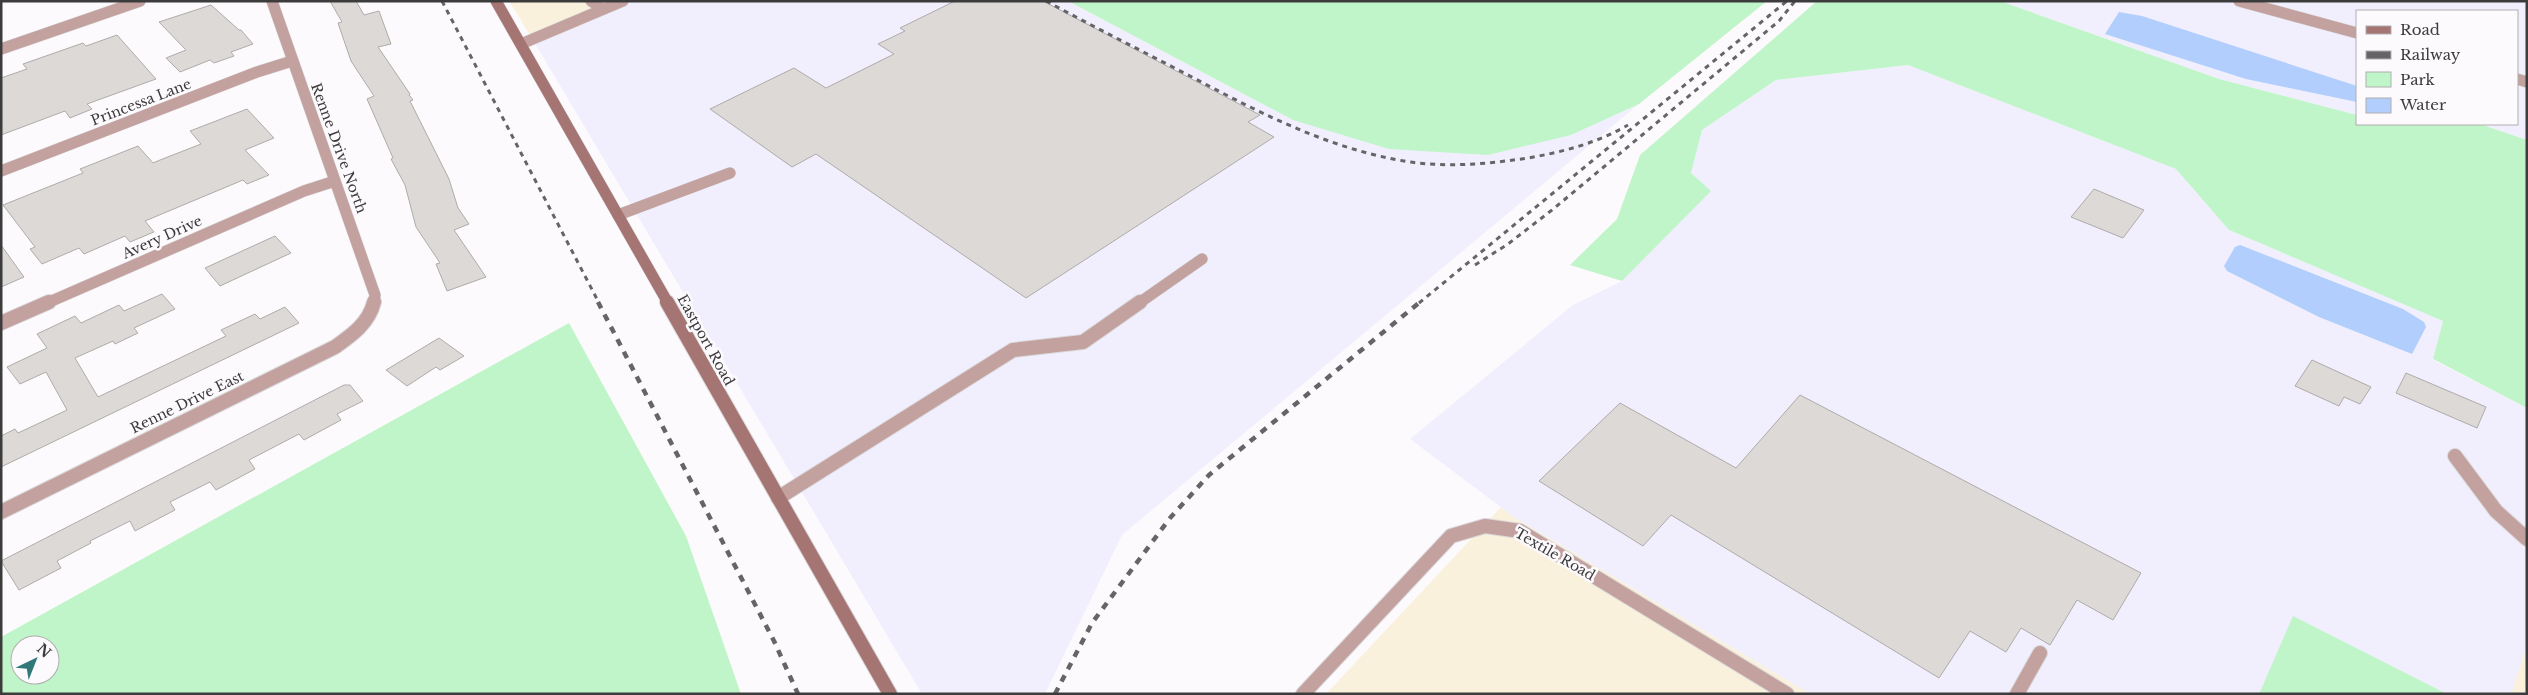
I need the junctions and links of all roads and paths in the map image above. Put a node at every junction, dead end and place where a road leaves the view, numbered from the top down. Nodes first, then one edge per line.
1 (140, 1) edge
2 (272, 1) edge
3 (496, 1) edge
4 (591, 1) edge
5 (623, 1) edge
6 (2239, 1) edge
7 (604, 10) junction
8 (2356, 33) edge
9 (521, 44) junction
10 (1, 49) edge
11 (292, 61) junction
12 (1, 171) edge
13 (730, 173) dead end
14 (335, 181) junction
15 (618, 215) junction
16 (1202, 259) dead end
17 (374, 306) joint
18 (1, 323) edge
19 (2455, 456) dead end
20 (778, 498) junction
21 (1, 512) edge
22 (2527, 539) edge
23 (2040, 653) dead end
24 (890, 694) edge
25 (1303, 694) edge
26 (1787, 694) edge
27 (2017, 694) edge

1 - 10 street
2 - 11 street, Renne Drive North
3 - 9 street, Eastport Road
4 - 7 street
5 - 7 street
6 - 8 street
7 - 9 street
9 - 15 street, Eastport Road
11 - 12 street, Princessa Lane
11 - 14 street, Renne Drive North
13 - 15 street
14 - 17 street, Renne Drive North
14 - 18 street, Avery Drive
15 - 20 street, Eastport Road
16 - 20 street
17 - 21 street, Renne Drive East
19 - 22 street
20 - 24 street, Eastport Road
23 - 27 street
25 - 26 street, Textile Road

